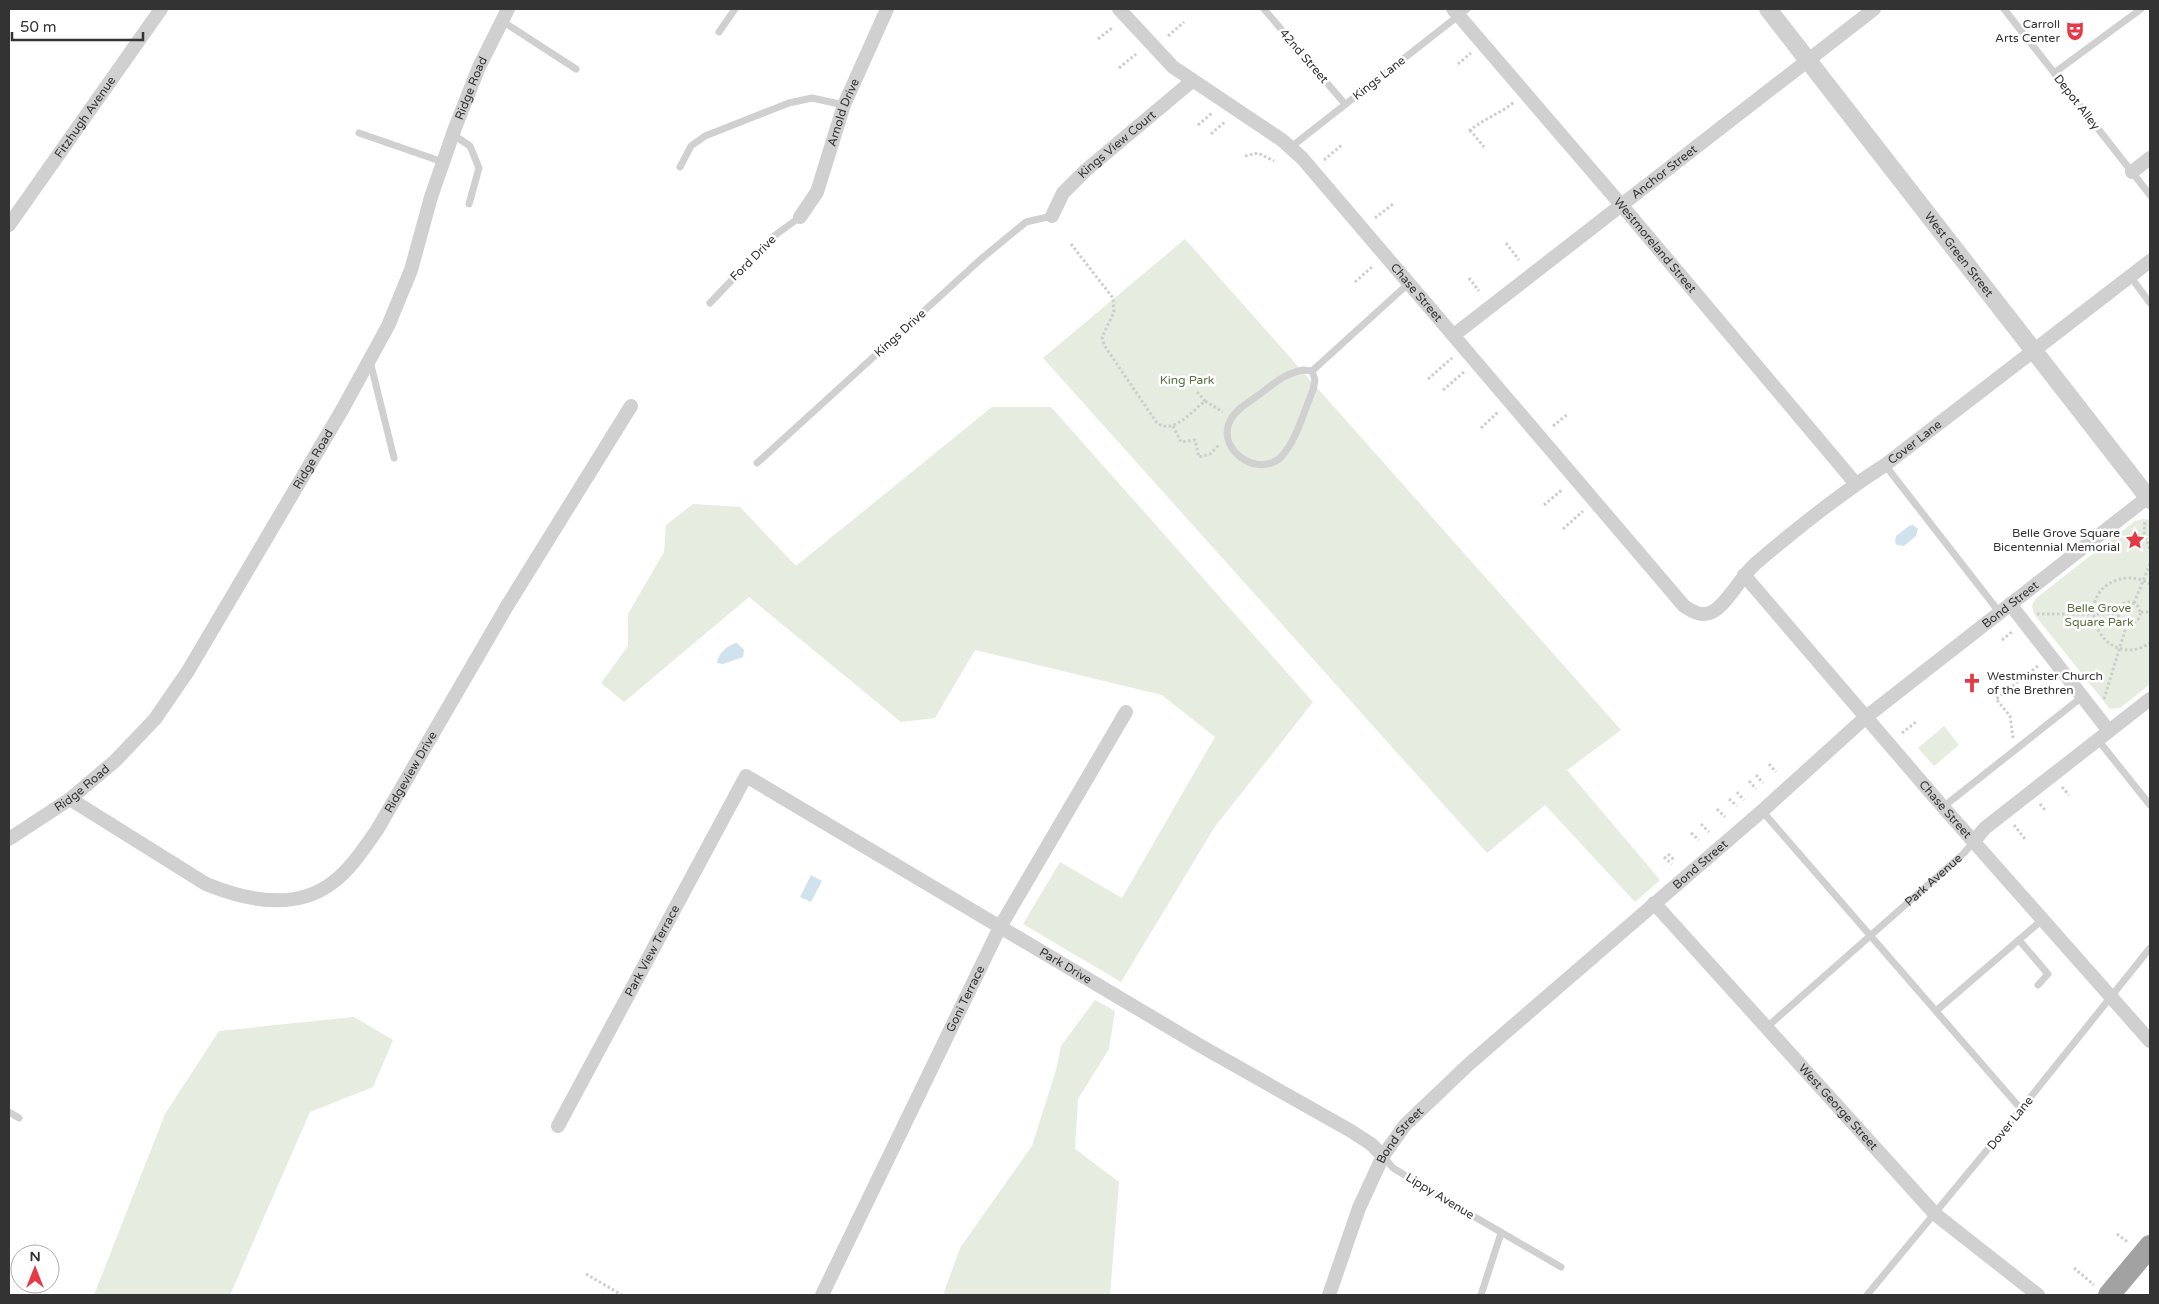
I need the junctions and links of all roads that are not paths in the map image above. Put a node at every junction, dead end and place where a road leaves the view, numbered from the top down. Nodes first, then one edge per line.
1 (161, 9) edge
2 (508, 9) edge
3 (735, 9) edge
4 (887, 9) edge
5 (1119, 9) edge
6 (1264, 9) edge
7 (1768, 9) edge
8 (1874, 9) edge
9 (2004, 9) edge
10 (2141, 9) edge
11 (1460, 11) edge
12 (502, 22) junction
13 (719, 32) dead end
14 (1807, 61) junction
15 (576, 69) dead end
16 (2054, 73) junction
17 (1192, 81) junction
18 (1345, 104) junction
19 (844, 105) junction
20 (359, 133) dead end
21 (452, 134) junction
22 (1290, 147) junction
23 (2150, 158) edge
24 (443, 162) junction
25 (680, 167) dead end
26 (2132, 172) junction
27 (2150, 195) edge
28 (468, 204) dead end
29 (1622, 205) junction
30 (1052, 216) joint
31 (800, 217) joint
32 (9, 225) edge
33 (2150, 261) edge
34 (2130, 276) junction
35 (1410, 283) junction
36 (710, 303) dead end
37 (2150, 303) edge
38 (1454, 335) junction
39 (2034, 350) junction
40 (370, 360) junction
41 (1312, 372) junction
42 (632, 406) dead end
43 (394, 458) dead end
44 (758, 463) dead end
45 (1885, 465) junction
46 (1856, 484) junction
47 (2149, 497) edge
48 (1744, 575) junction
49 (2010, 604) junction
50 (1684, 606) joint
51 (2000, 613) junction
52 (2082, 697) junction
53 (2150, 699) edge
54 (1126, 712) dead end
55 (1866, 717) junction
56 (2103, 735) junction
57 (746, 776) joint
58 (70, 799) junction
59 (2150, 805) edge
60 (1943, 807) junction
61 (1762, 811) junction
62 (9, 839) edge
63 (1974, 841) junction
64 (1654, 903) junction
65 (2042, 920) junction
66 (1000, 927) junction
67 (1872, 936) junction
68 (2019, 940) junction
69 (2150, 948) edge
70 (2038, 984) dead end
71 (2111, 998) junction
72 (1936, 1010) junction
73 (1767, 1027) junction
74 (2150, 1041) edge
75 (2021, 1109) junction
76 (9, 1112) edge
77 (19, 1118) dead end
78 (558, 1126) dead end
79 (1383, 1156) junction
80 (1935, 1214) junction
81 (1501, 1233) junction
82 (2140, 1244) edge
83 (1561, 1267) dead end
84 (2102, 1290) edge
85 (822, 1295) edge
86 (1329, 1295) edge
87 (1481, 1295) edge
88 (1867, 1295) edge
89 (2038, 1295) edge

1 - 32 street, Fitzhugh Avenue
2 - 12 street, Ridge Road
3 - 13 lane
4 - 19 street, Arnold Drive
5 - 17 street, Chase Street
6 - 18 lane, 42nd Street
7 - 14 street, West Green Street
8 - 14 street, Anchor Street
9 - 16 lane, Depot Alley
10 - 16 lane
11 - 18 lane, Kings Lane
11 - 29 street, Westmoreland Street
12 - 15 lane
12 - 21 street, Ridge Road
14 - 29 street, Anchor Street
14 - 39 street, West Green Street
16 - 26 lane, Depot Alley
17 - 22 street, Chase Street
17 - 30 street, Kings View Court
18 - 22 lane, Kings Lane
19 - 25 lane
19 - 31 street, Arnold Drive
20 - 24 lane
21 - 24 street, Ridge Road
21 - 28 lane
22 - 35 street, Chase Street
23 - 26 street
24 - 40 street, Ridge Road
26 - 27 lane, Depot Alley
29 - 38 street, Anchor Street
29 - 46 street, Westmoreland Street
30 - 44 lane, Kings Drive
31 - 36 lane, Ford Drive
33 - 34 street, Cover Lane
34 - 37 lane
34 - 39 street, Cover Lane
35 - 38 street, Chase Street
35 - 41 lane
38 - 50 street, Chase Street
39 - 45 street, Cover Lane
39 - 47 street, West Green Street
40 - 43 lane
40 - 58 street, Ridge Road
41 - 41 lane
42 - 58 street, Ridgeview Drive
45 - 46 street, Cover Lane
45 - 51 lane
46 - 48 street, Cover Lane
47 - 49 street, Bond Street
48 - 50 street, Cover Lane
48 - 55 street, Chase Street
49 - 51 street, Bond Street
49 - 52 street
51 - 55 street, Bond Street
52 - 56 street
52 - 60 lane
53 - 56 street, Park Avenue
54 - 66 street, Goni Terrace
55 - 60 street, Chase Street
55 - 61 street, Bond Street
56 - 59 lane
56 - 63 street, Park Avenue
57 - 66 street, Park Drive
57 - 78 street, Park View Terrace
58 - 62 street, Ridge Road
60 - 63 street, Chase Street
61 - 64 street, Bond Street
61 - 67 lane
63 - 65 street, Chase Street
63 - 67 lane, Park Avenue
64 - 73 street, West George Street
64 - 79 street, Bond Street
65 - 68 lane
65 - 71 street, Chase Street
66 - 79 street, Park Drive
66 - 85 street, Goni Terrace
67 - 72 lane
67 - 73 lane, Park Avenue
68 - 70 lane
68 - 72 lane
69 - 71 lane, Dover Lane
71 - 74 street, Chase Street
71 - 75 lane, Dover Lane
72 - 75 lane
73 - 80 street, West George Street
75 - 80 lane, Dover Lane
76 - 77 lane
79 - 81 lane, Lippy Avenue
79 - 86 street, Bond Street
80 - 88 lane, Dover Lane
80 - 89 street, West George Street
81 - 83 lane, Lippy Avenue
81 - 87 lane
82 - 84 highway

